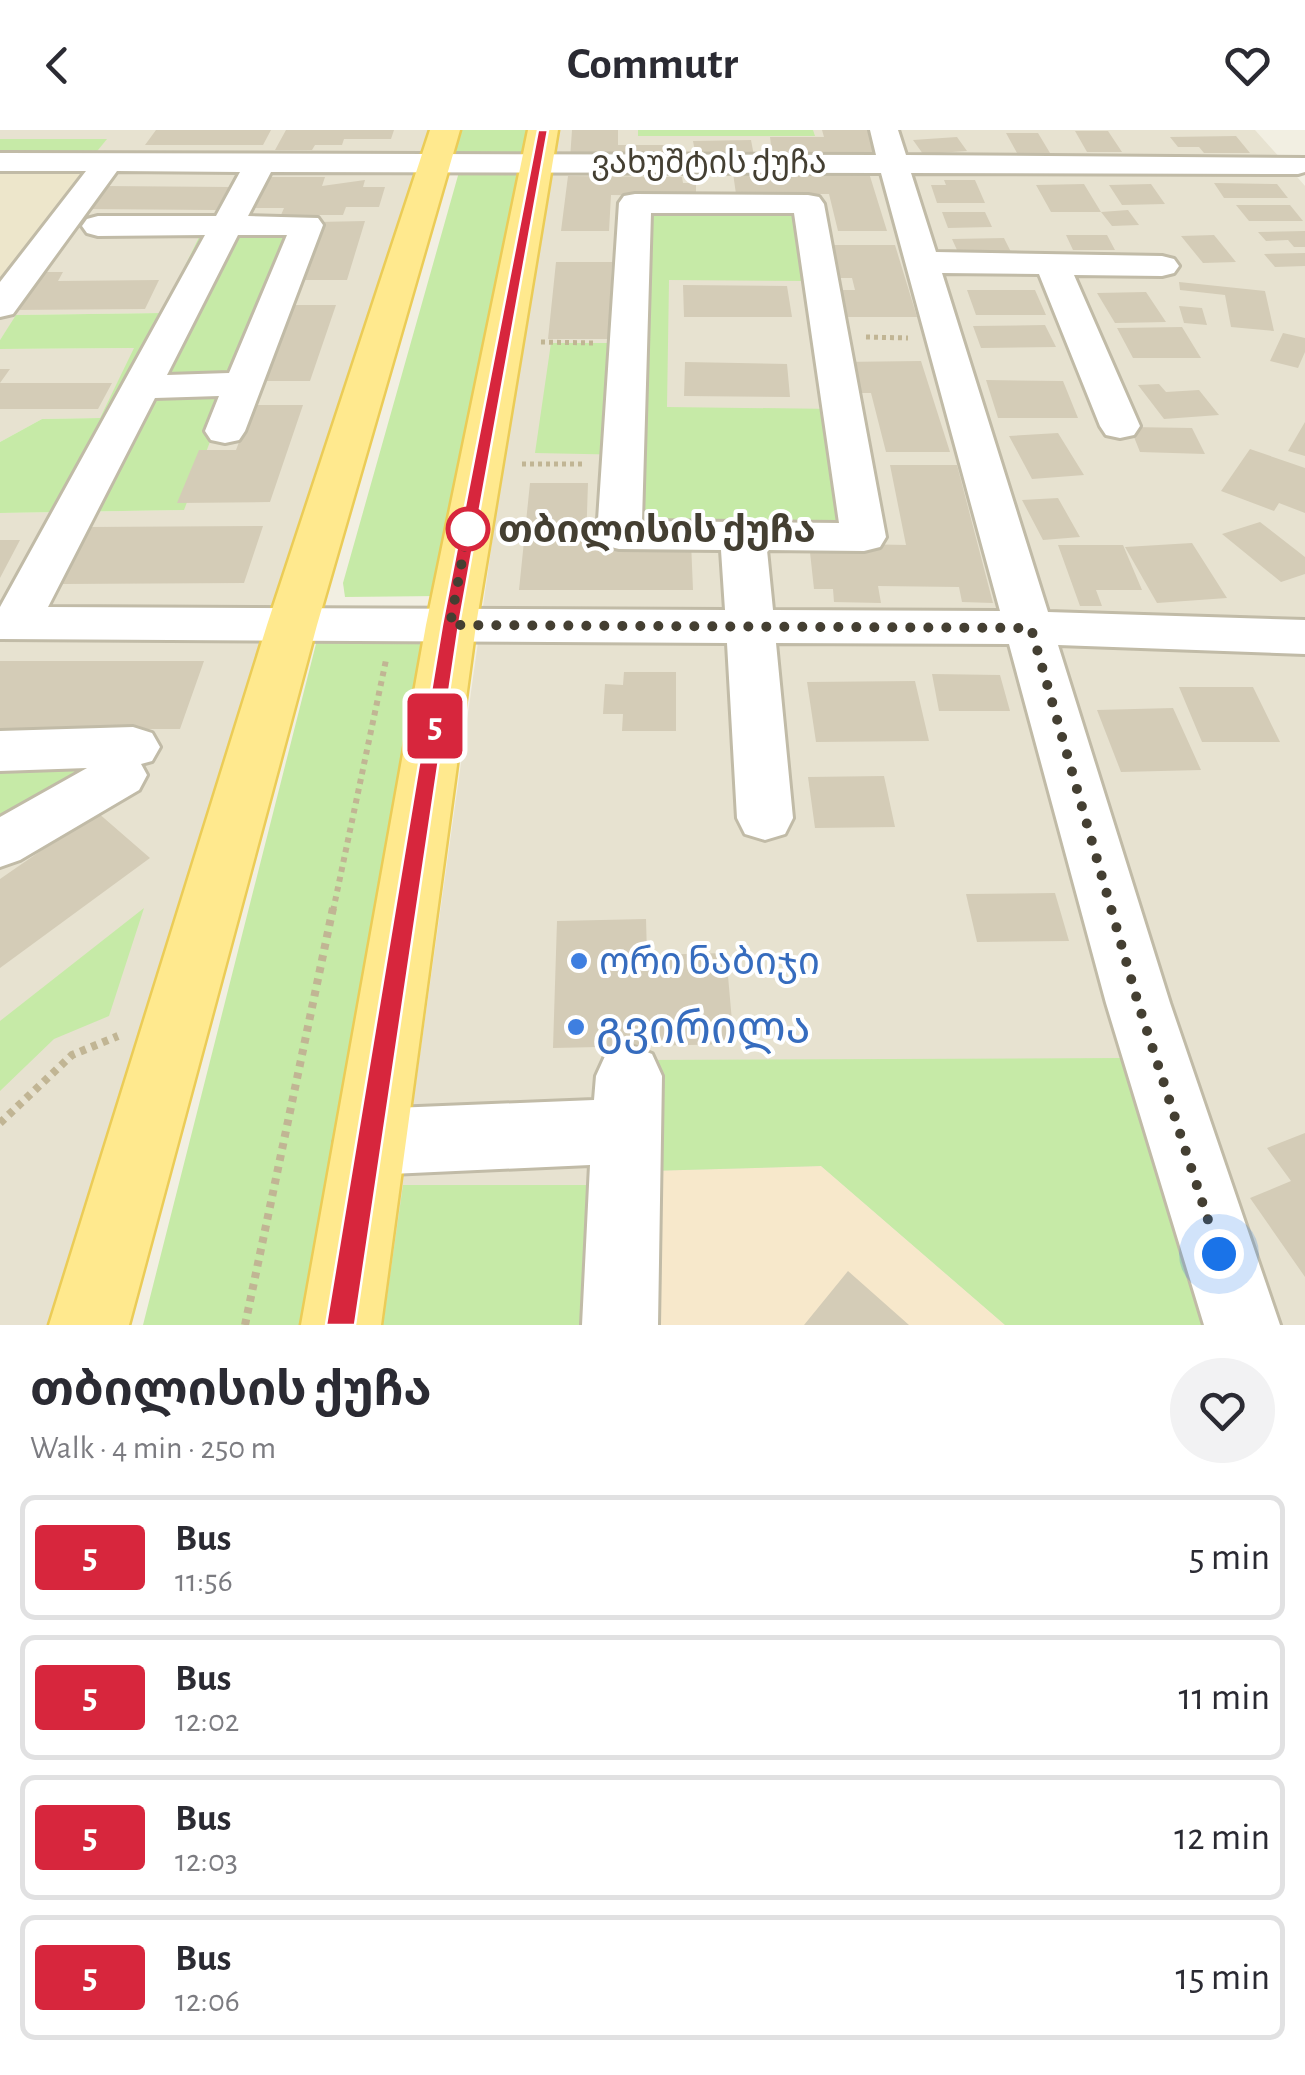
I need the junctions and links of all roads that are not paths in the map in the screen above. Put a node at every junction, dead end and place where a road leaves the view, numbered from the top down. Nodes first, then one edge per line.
1 (1265, 130) edge
2 (131, 132) edge
3 (441, 145) edge
4 (541, 145) edge
5 (889, 146) edge
6 (109, 161) junction
7 (261, 161) junction
8 (0, 162) edge
9 (714, 162) junction
10 (1301, 170) edge
11 (720, 204) junction
12 (98, 226) dead end
13 (226, 226) junction
14 (922, 262) junction
15 (1052, 264) junction
16 (1162, 266) dead end
17 (0, 306) edge
18 (246, 384) junction
19 (140, 387) junction
20 (1120, 426) dead end
21 (225, 431) dead end
22 (743, 536) junction
23 (8, 624) edge
24 (292, 625) junction
25 (450, 625) junction
26 (750, 626) junction
27 (1031, 628) junction
28 (1305, 638) edge
29 (0, 751) edge
30 (766, 818) dead end
31 (0, 844) edge
32 (370, 1142) junction
33 (89, 1325) edge
34 (340, 1325) edge
35 (620, 1325) edge
36 (1242, 1325) edge

1 - 10 street
2 - 6 street
3 - 4 street, ვახუშტის ქუჩა
3 - 7 street, ვახუშტის ქუჩა
3 - 24 main road
4 - 9 street, ვახუშტის ქუჩა
4 - 25 main road
5 - 9 street, ვახუშტის ქუჩა
5 - 10 street, ვახუშტის ქუჩა
5 - 14 street
6 - 7 street, ვახუშტის ქუჩა
6 - 8 street, ვახუშტის ქუჩა
6 - 17 street
7 - 13 street
9 - 11 street
11 - 22 street
11 - 22 street
12 - 13 street
13 - 18 street
13 - 19 street
14 - 15 street
14 - 27 street
15 - 16 street
15 - 20 street
18 - 19 street
18 - 21 street
19 - 23 street
22 - 26 street
23 - 24 street
24 - 25 street
24 - 33 main road
25 - 26 street
25 - 32 main road
26 - 27 street
26 - 30 street
27 - 28 street
27 - 36 street
29 - 31 street
32 - 34 main road
32 - 35 street

